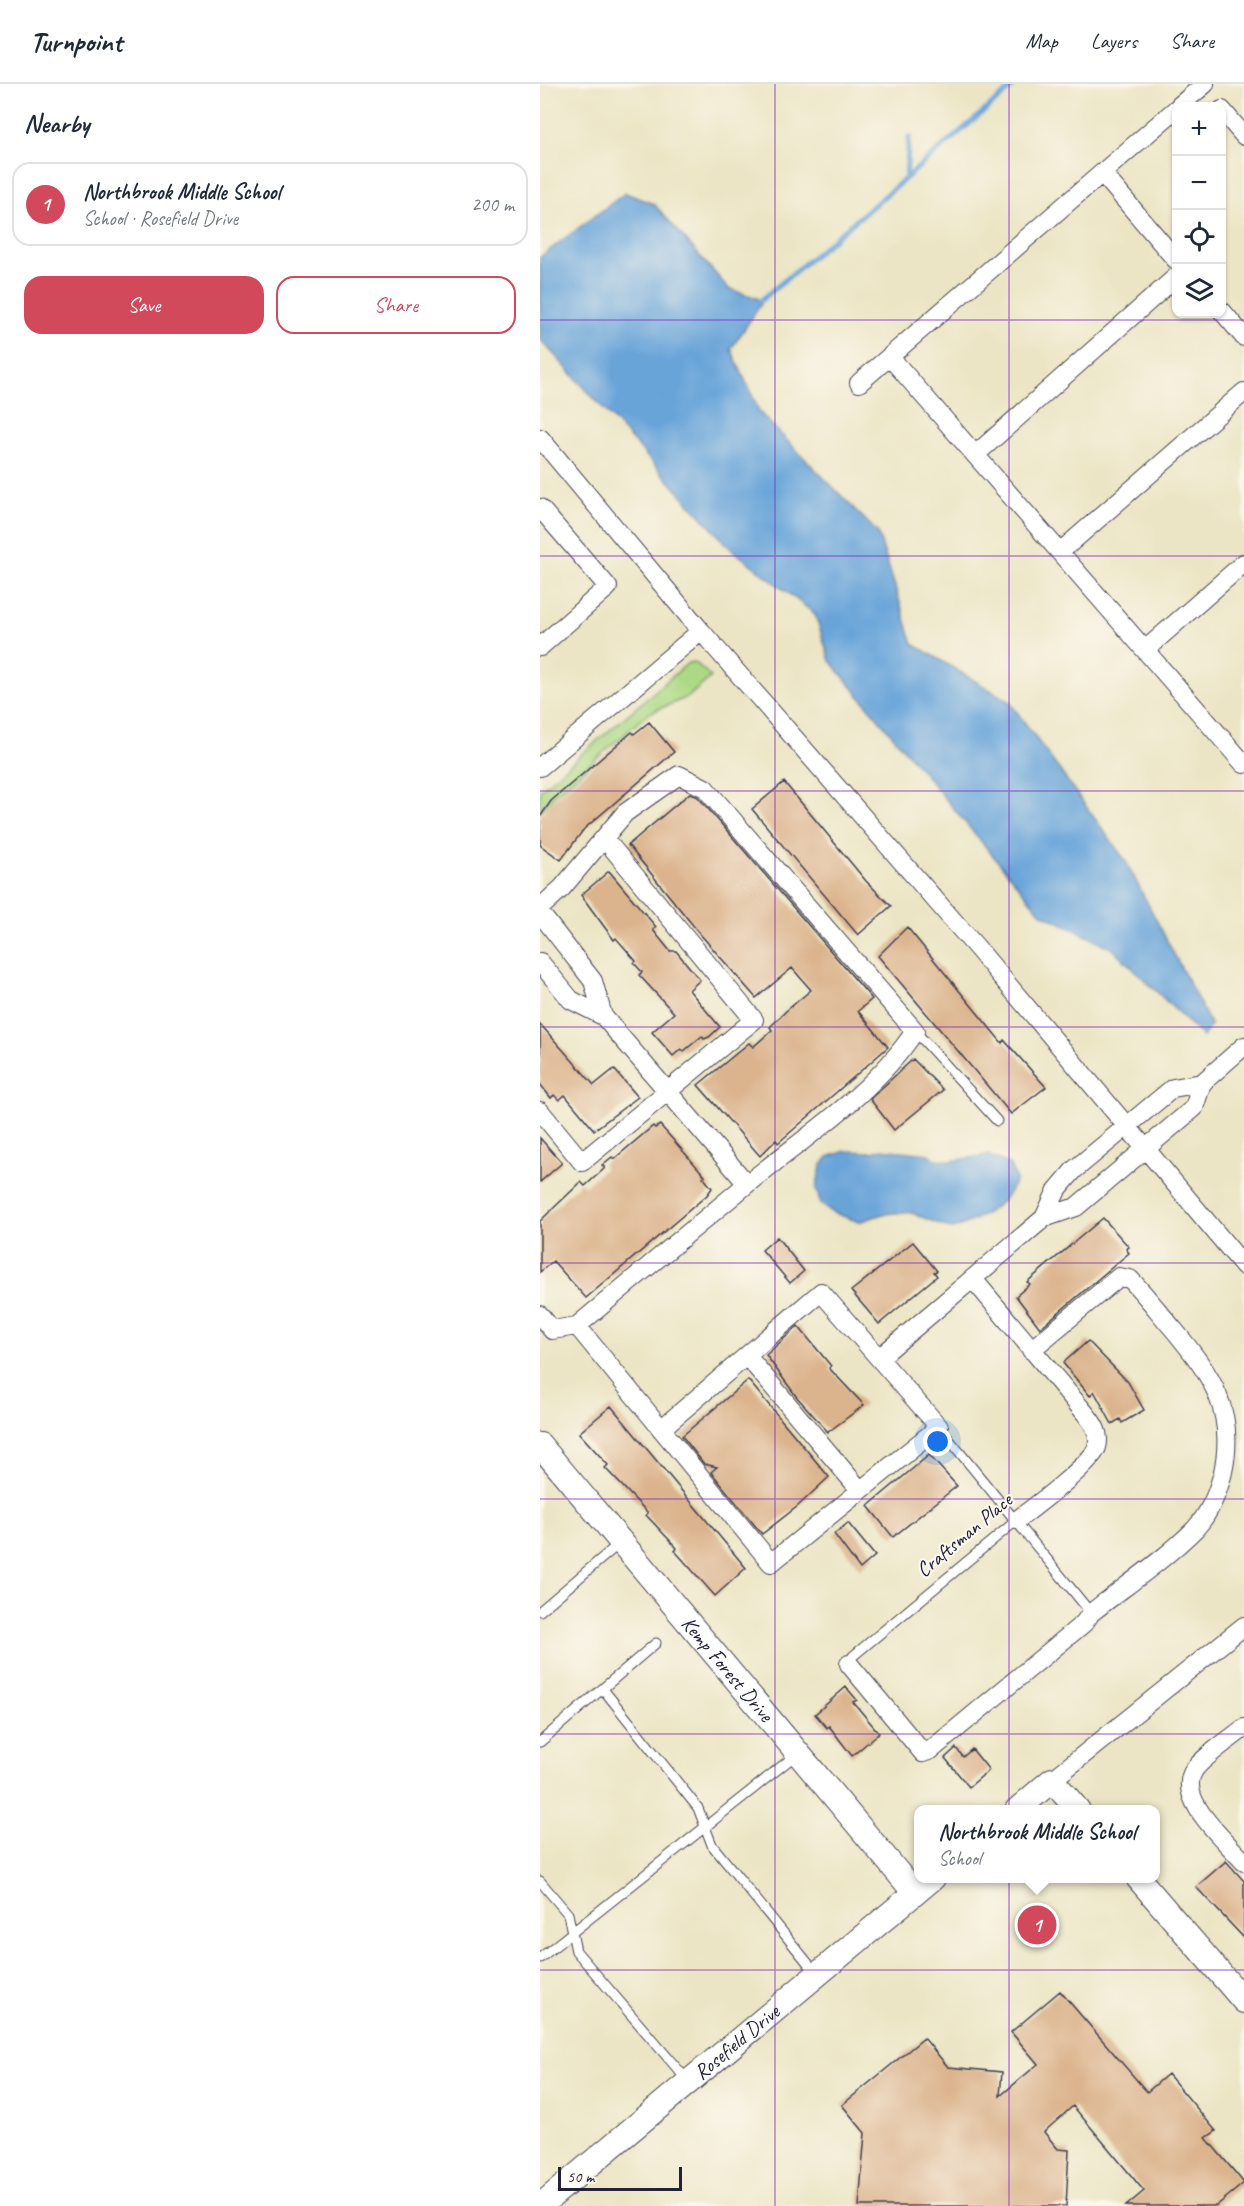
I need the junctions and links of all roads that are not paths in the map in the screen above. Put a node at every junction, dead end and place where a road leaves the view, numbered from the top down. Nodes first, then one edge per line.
1 (1204, 86) edge
2 (1185, 102) edge
3 (1216, 102) edge
4 (1172, 113) edge
5 (1226, 115) edge
6 (1244, 136) edge
7 (1102, 173) junction
8 (1172, 255) edge
9 (1172, 281) edge
10 (1226, 317) edge
11 (1244, 337) edge
12 (890, 357) junction
13 (859, 383) dead end
14 (1244, 392) edge
15 (540, 438) edge
16 (975, 455) junction
17 (540, 508) edge
18 (1060, 552) junction
19 (1243, 565) edge
20 (701, 632) junction
21 (540, 647) edge
22 (1145, 650) junction
23 (1244, 764) edge
24 (540, 767) edge
25 (604, 838) junction
26 (540, 908) edge
27 (540, 914) edge
28 (540, 962) edge
29 (603, 1016) junction
30 (915, 1031) junction
31 (1244, 1046) edge
32 (1202, 1083) junction
33 (667, 1092) junction
34 (540, 1111) edge
35 (997, 1121) dead end
36 (1127, 1125) junction
37 (1146, 1147) junction
38 (747, 1184) junction
39 (1044, 1218) junction
40 (1244, 1266) edge
41 (973, 1279) junction
42 (540, 1315) edge
43 (577, 1326) junction
44 (1031, 1350) junction
45 (747, 1356) junction
46 (879, 1358) junction
47 (939, 1426) junction
48 (661, 1429) junction
49 (540, 1445) edge
50 (860, 1490) junction
51 (1017, 1520) junction
52 (621, 1542) junction
53 (540, 1611) edge
54 (1091, 1613) junction
55 (1244, 1626) edge
56 (656, 1643) dead end
57 (849, 1664) joint
58 (603, 1689) junction
59 (1244, 1728) edge
60 (540, 1742) edge
61 (798, 1753) junction
62 (1052, 1780) junction
63 (1022, 1805) edge
64 (1074, 1805) edge
65 (704, 1827) junction
66 (1244, 1862) edge
67 (914, 1875) edge
68 (540, 1881) edge
69 (1142, 1883) edge
70 (924, 1886) edge
71 (570, 1933) junction
72 (540, 1958) edge
73 (818, 1974) junction
74 (1244, 2001) edge
75 (688, 2082) junction
76 (543, 2198) edge

1 - 2 street
1 - 3 street
4 - 7 street
5 - 6 street
7 - 8 street
7 - 12 street
9 - 16 street
10 - 11 street
12 - 13 street
12 - 16 street
14 - 18 street
15 - 20 street
16 - 18 street
17 - 21 street
18 - 22 street
19 - 22 street
20 - 24 street
20 - 36 street
22 - 23 street
25 - 26 street
25 - 30 street
25 - 33 street
27 - 29 street
28 - 29 street
29 - 33 street
30 - 35 lane
30 - 38 street
31 - 32 street
32 - 36 street
32 - 37 street
33 - 34 street
33 - 38 street
36 - 37 street
36 - 39 street
37 - 39 street
37 - 40 street
38 - 43 street
39 - 41 street
41 - 44 street
41 - 46 street
42 - 43 street
43 - 48 street
44 - 51 street, Craftsman Place
44 - 54 street
45 - 46 street
45 - 48 street
45 - 50 street
46 - 47 street
47 - 50 street
47 - 51 lane
48 - 50 street
49 - 52 street, Kemp Forest Drive
51 - 54 lane
51 - 57 lane, Craftsman Place
52 - 53 lane
52 - 61 street, Kemp Forest Drive
54 - 57 street
55 - 62 street
56 - 58 lane
58 - 60 lane
58 - 65 lane
59 - 66 street
61 - 65 lane
61 - 67 street, Kemp Forest Drive
62 - 63 street
62 - 64 street
65 - 71 lane
65 - 73 lane
68 - 71 lane
69 - 74 street
70 - 73 street, Rosefield Drive
71 - 72 lane
71 - 75 lane
73 - 75 street, Rosefield Drive
75 - 76 street, Rosefield Drive

